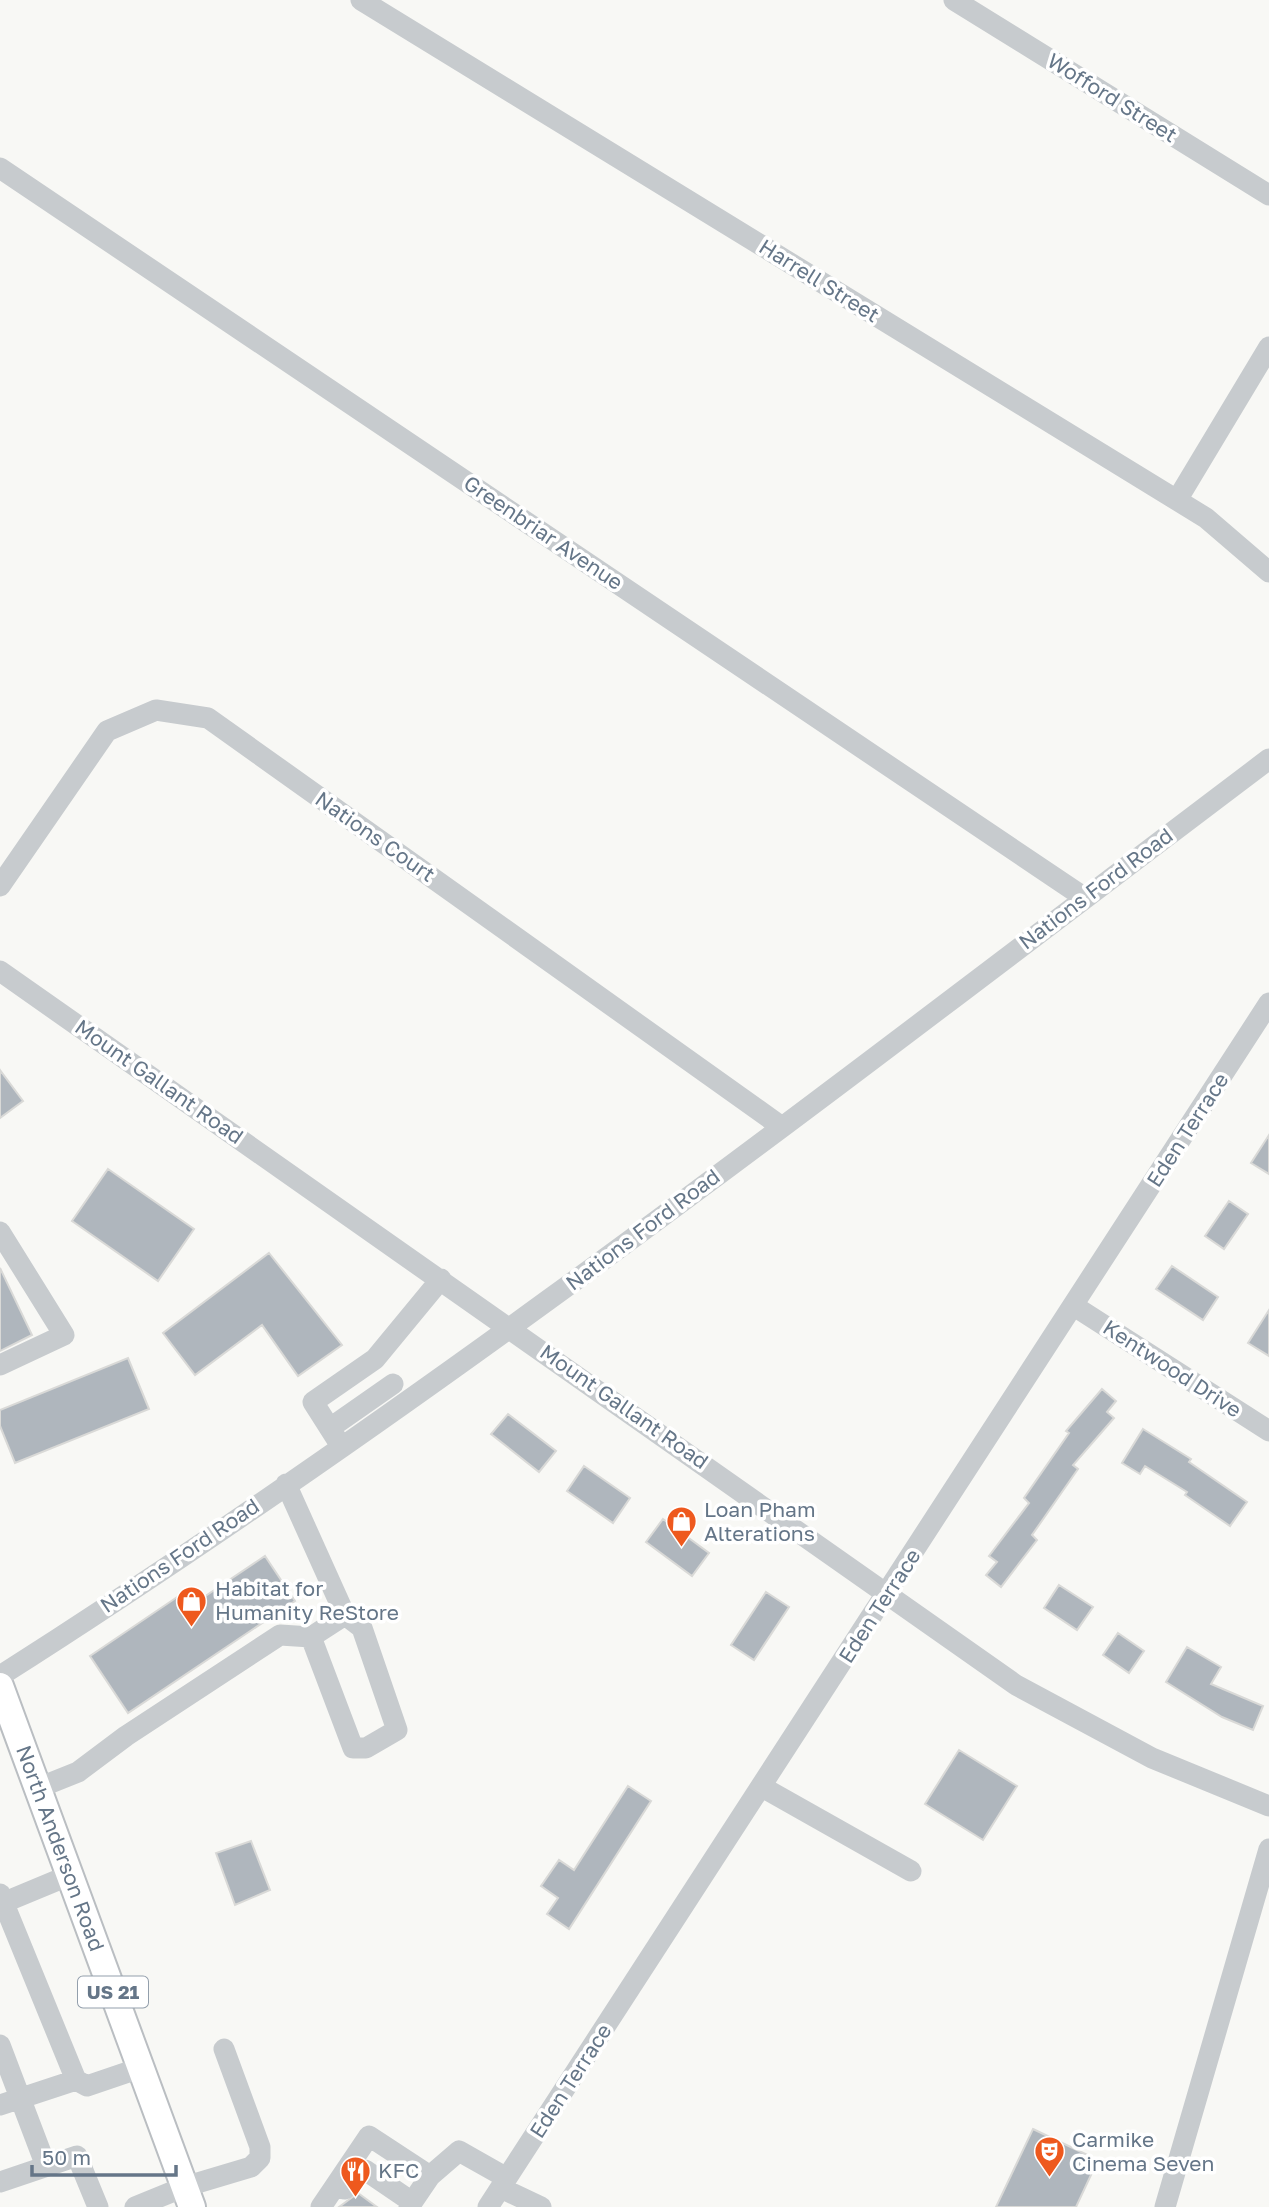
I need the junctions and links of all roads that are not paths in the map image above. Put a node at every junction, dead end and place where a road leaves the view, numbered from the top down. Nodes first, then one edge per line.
1 (361, 0) edge
2 (954, 0) edge
3 (0, 168) edge
4 (1269, 195) edge
5 (1269, 347) edge
6 (1177, 500) junction
7 (1269, 572) edge
8 (1269, 759) edge
9 (0, 886) edge
10 (1085, 898) junction
11 (0, 971) edge
12 (1269, 1003) edge
13 (782, 1127) junction
14 (0, 1232) edge
15 (441, 1279) junction
16 (1074, 1306) junction
17 (510, 1327) junction
18 (375, 1359) junction
19 (0, 1365) edge
20 (399, 1393) junction
21 (1269, 1431) edge
22 (335, 1437) junction
23 (286, 1484) junction
24 (889, 1593) junction
25 (345, 1615) junction
26 (311, 1637) junction
27 (0, 1676) edge
28 (0, 1686) edge
29 (762, 1787) junction
30 (38, 1788) junction
31 (1269, 1806) edge
32 (1269, 1849) edge
33 (911, 1871) dead end
34 (70, 1875) junction
35 (1, 1900) edge
36 (1260, 1914) edge
37 (0, 2045) edge
38 (224, 2049) dead end
39 (141, 2067) junction
40 (76, 2080) junction
41 (10, 2101) edge
42 (46, 2166) junction
43 (430, 2176) junction
44 (0, 2182) edge
45 (504, 2183) junction
46 (188, 2197) edge
47 (411, 2204) edge
48 (98, 2207) edge
49 (135, 2207) edge
50 (321, 2207) edge
51 (333, 2207) edge
52 (488, 2207) edge
53 (541, 2207) edge
54 (1165, 2207) edge

1 - 6 street, Harrell Street
2 - 4 street, Wofford Street
3 - 10 street, Greenbriar Avenue
5 - 6 street
6 - 7 street, Harrell Street
8 - 10 street, Nations Ford Road
9 - 13 street, Nations Court
10 - 13 street, Nations Ford Road
11 - 15 street, Mount Gallant Road
12 - 16 street, Eden Terrace
13 - 17 street, Nations Ford Road
14 - 19 street
15 - 17 street, Mount Gallant Road
15 - 18 street
16 - 21 street, Kentwood Drive
16 - 24 street, Eden Terrace
17 - 20 street, Nations Ford Road
17 - 24 street, Mount Gallant Road
18 - 20 street
18 - 22 street
20 - 22 street, Nations Ford Road
22 - 23 street, Nations Ford Road
23 - 25 street
23 - 27 street, Nations Ford Road
24 - 29 street, Eden Terrace
24 - 31 street, Mount Gallant Road
25 - 26 street
25 - 26 street
26 - 30 street
28 - 30 main road, North Anderson Road / US 21
29 - 33 street
29 - 45 street, Eden Terrace
30 - 34 main road, North Anderson Road / US 21
32 - 36 street
34 - 35 street
34 - 39 main road, North Anderson Road / US 21
35 - 40 street
36 - 54 street
37 - 41 street
38 - 46 street
39 - 40 street
39 - 46 main road, North Anderson Road / US 21
40 - 41 street
41 - 42 street
42 - 44 street
42 - 48 street
43 - 45 street
43 - 47 street
43 - 50 street
45 - 52 street, Eden Terrace
45 - 53 street
46 - 49 street
47 - 51 street

